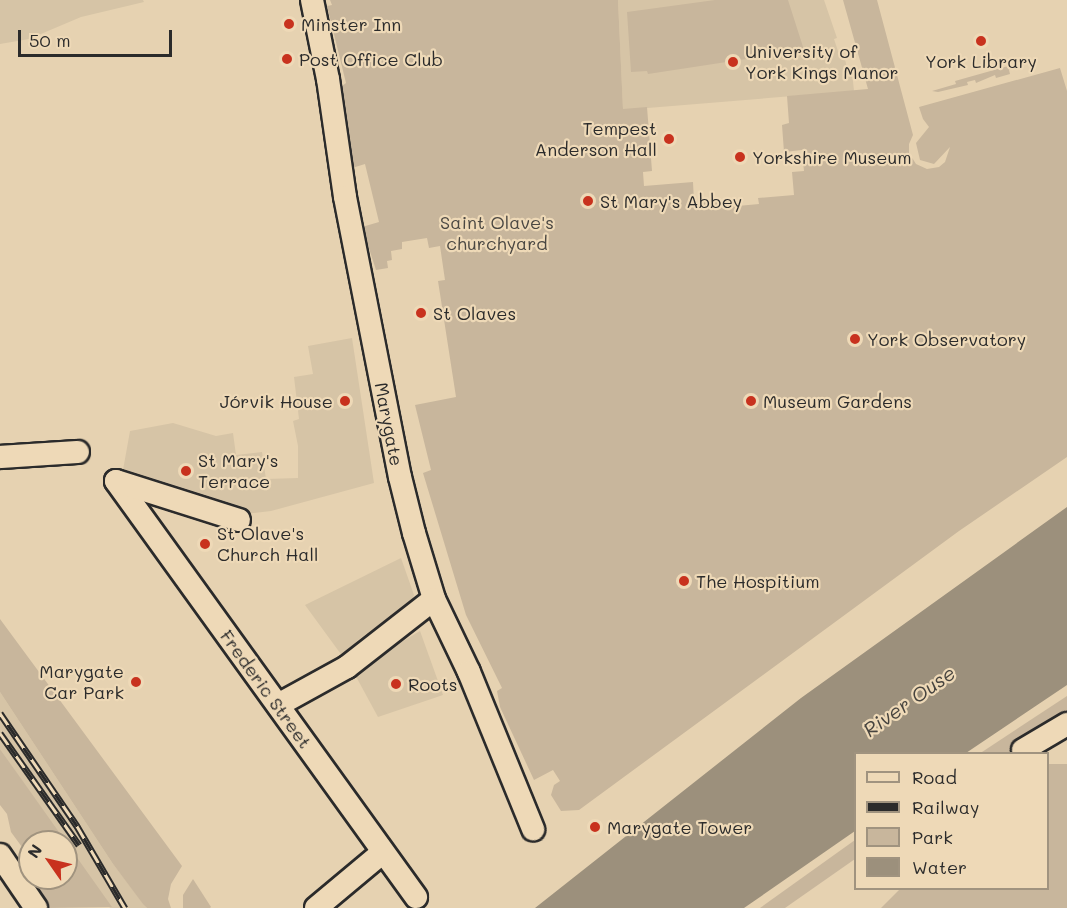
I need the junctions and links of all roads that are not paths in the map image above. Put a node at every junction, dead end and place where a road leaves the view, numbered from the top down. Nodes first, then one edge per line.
1 (312, 0) edge
2 (78, 452) dead end
3 (0, 457) edge
4 (239, 520) dead end
5 (434, 600) junction
6 (278, 705) junction
7 (1067, 724) edge
8 (1023, 750) dead end
9 (533, 829) dead end
10 (383, 852) junction
11 (0, 855) edge
12 (416, 897) dead end
13 (36, 908) edge
14 (316, 908) edge

1 - 5 street, Marygate
2 - 3 street
4 - 6 street, Frederic Street
5 - 6 street
5 - 9 street, Marygate
6 - 10 street, Frederic Street
7 - 8 street
10 - 12 street, Frederic Street
10 - 14 street
11 - 13 street

